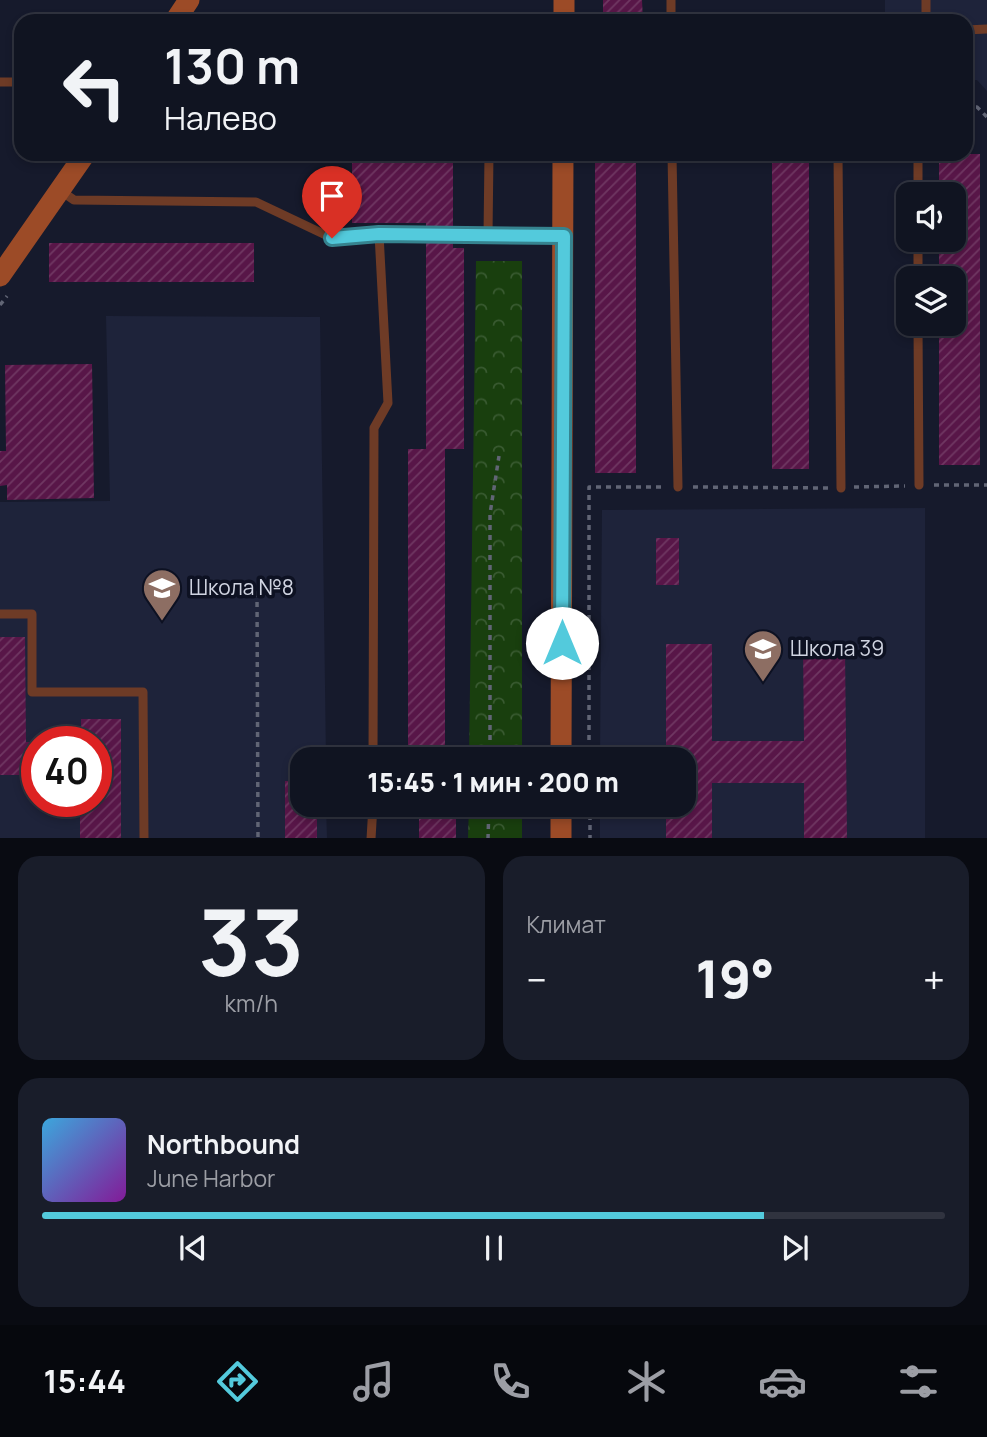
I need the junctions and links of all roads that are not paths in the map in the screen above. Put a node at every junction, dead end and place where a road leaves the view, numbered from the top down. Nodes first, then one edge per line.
1 (80, 161) edge
2 (489, 161) edge
3 (564, 161) edge
4 (672, 161) edge
5 (838, 161) edge
6 (918, 161) edge
7 (918, 182) edge
8 (61, 191) junction
9 (379, 234) junction
10 (488, 235) junction
11 (564, 236) junction
12 (0, 276) edge
13 (918, 336) edge
14 (919, 485) road end
15 (678, 486) road end
16 (841, 488) road end
17 (0, 614) edge
18 (373, 747) edge
19 (561, 747) edge
20 (372, 817) edge
21 (561, 817) edge
22 (144, 838) edge
23 (371, 838) edge
24 (561, 838) edge

1 - 8 street
2 - 10 lane
3 - 11 street
4 - 15 lane
5 - 16 lane
6 - 7 lane
8 - 9 lane
8 - 12 street
9 - 10 lane
9 - 18 lane
10 - 11 lane
11 - 19 street
13 - 14 lane
17 - 22 lane
20 - 23 lane
21 - 24 street

